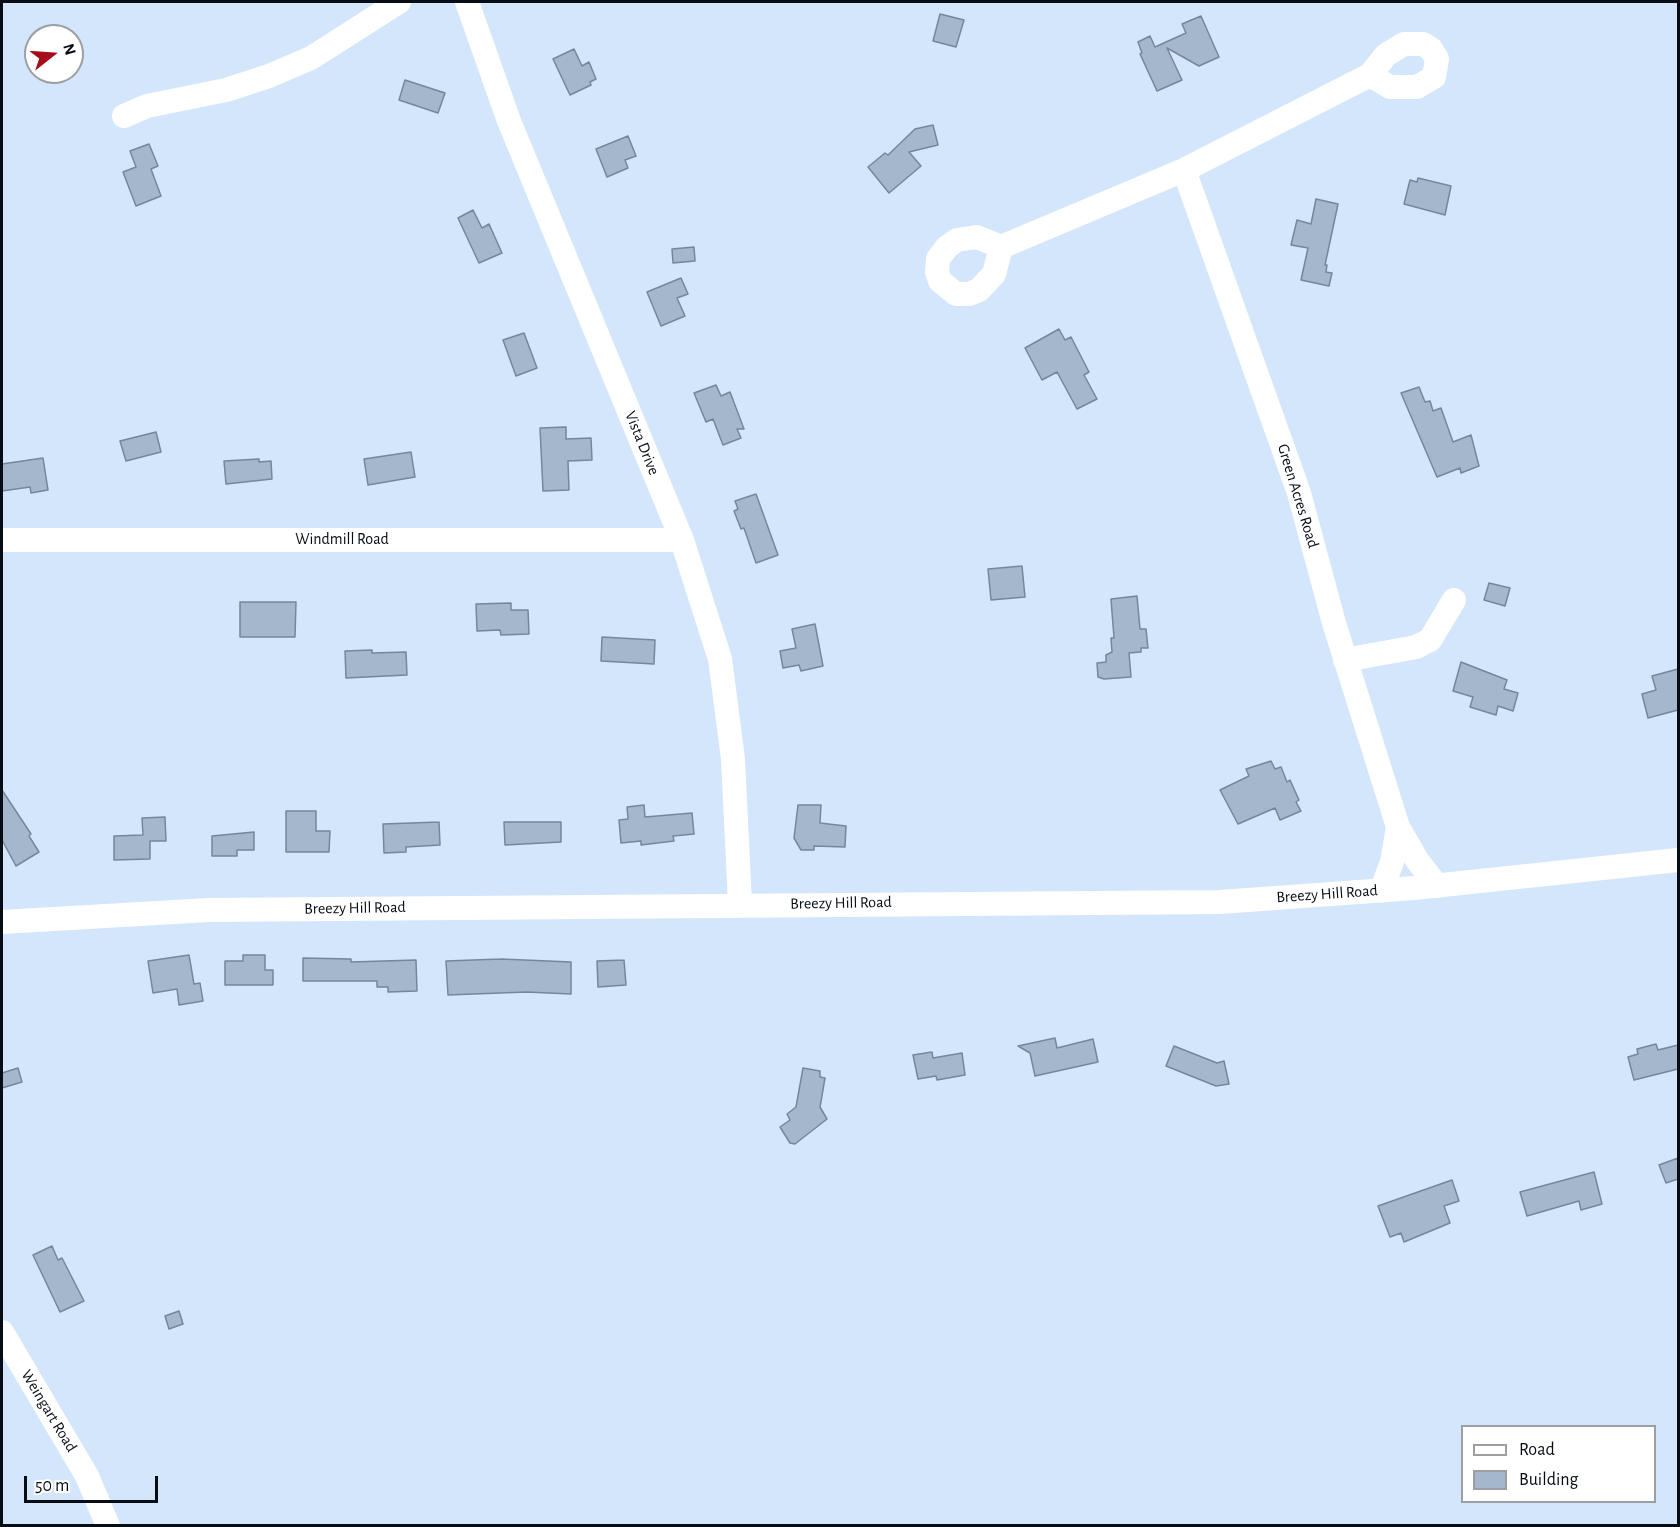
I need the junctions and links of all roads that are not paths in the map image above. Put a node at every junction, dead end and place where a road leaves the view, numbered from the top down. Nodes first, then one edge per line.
1 (399, 2) edge
2 (468, 2) edge
3 (1370, 75) dead end
4 (124, 116) dead end
5 (1185, 170) junction
6 (1001, 247) dead end
7 (2, 540) edge
8 (682, 540) junction
9 (1454, 600) dead end
10 (1345, 660) junction
11 (1398, 827) junction
12 (1678, 860) edge
13 (1437, 886) junction
14 (1381, 891) junction
15 (740, 904) junction
16 (2, 922) edge
17 (2, 1332) edge
18 (108, 1526) edge

1 - 4 street
2 - 8 street, Vista Drive
3 - 5 street
5 - 6 street
5 - 10 street, Green Acres Road
7 - 8 street, Windmill Road
8 - 15 street, Vista Drive
9 - 10 street
10 - 11 street, Green Acres Road
11 - 13 street, Green Acres Road
11 - 14 street, Green Acres Road
12 - 13 street, Breezy Hill Road
13 - 14 street, Breezy Hill Road
14 - 15 street, Breezy Hill Road
15 - 16 street, Breezy Hill Road
17 - 18 street, Weingart Road

